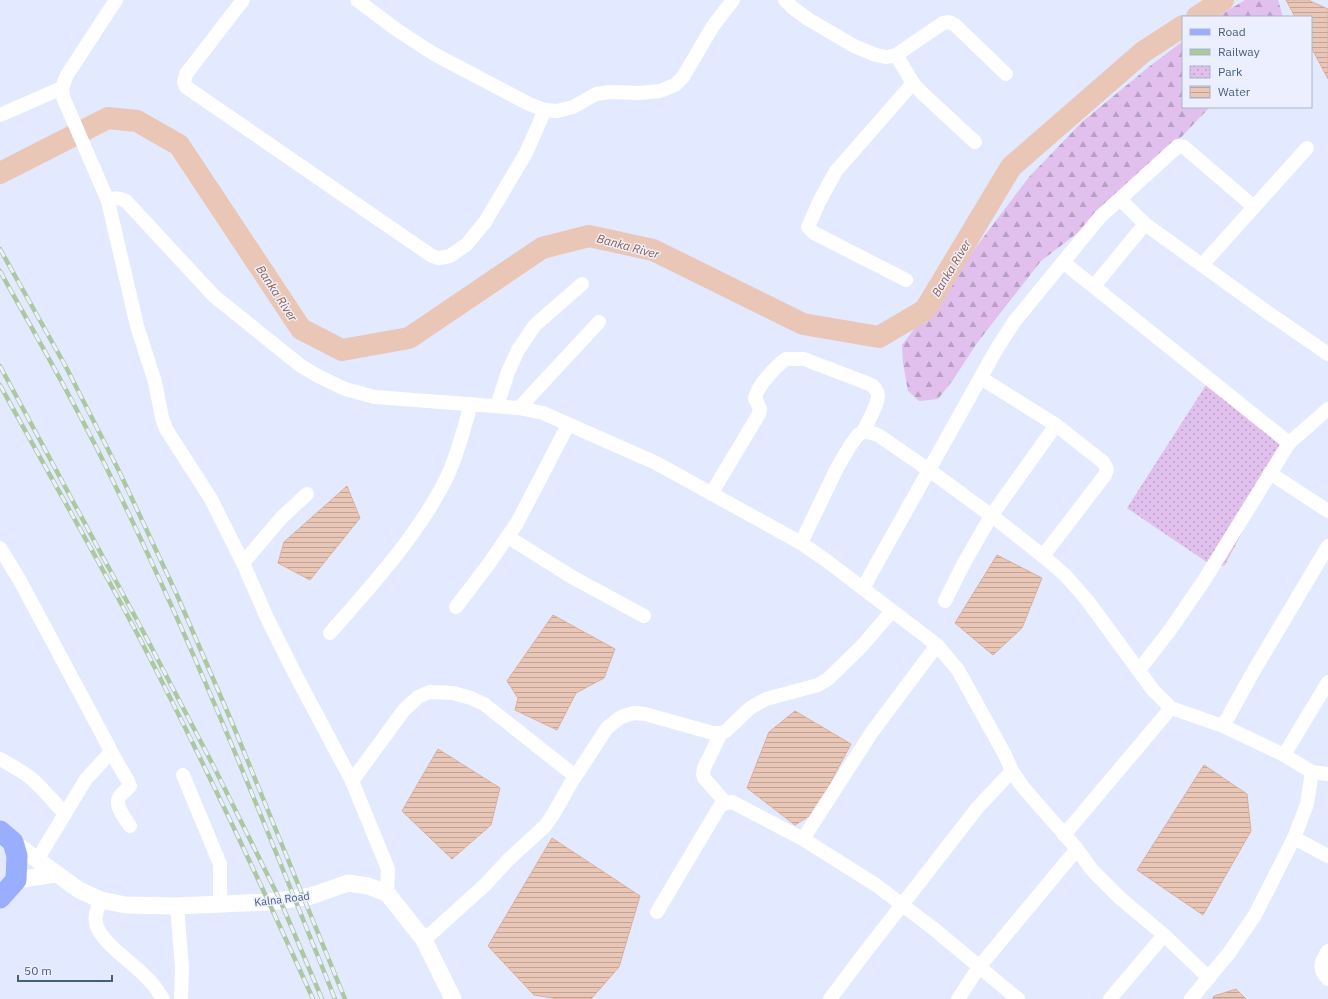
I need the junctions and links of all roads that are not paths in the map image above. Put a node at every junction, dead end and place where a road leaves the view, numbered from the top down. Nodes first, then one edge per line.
1 (116, 0) edge
2 (243, 0) edge
3 (357, 0) edge
4 (733, 0) edge
5 (785, 0) edge
6 (896, 55) junction
7 (1006, 74) dead end
8 (913, 83) junction
9 (62, 93) junction
10 (544, 110) junction
11 (0, 115) edge
12 (975, 142) dead end
13 (1307, 148) dead end
14 (1120, 199) junction
15 (108, 201) junction
16 (1254, 207) junction
17 (1145, 224) junction
18 (1063, 262) junction
19 (1202, 265) junction
20 (906, 280) dead end
21 (582, 284) dead end
22 (1094, 286) junction
23 (599, 322) dead end
24 (1328, 354) edge
25 (981, 378) junction
26 (471, 404) junction
27 (497, 406) junction
28 (519, 408) junction
29 (1328, 409) edge
30 (568, 425) junction
31 (1056, 425) junction
32 (863, 432) junction
33 (1289, 443) junction
34 (929, 470) junction
35 (1270, 473) junction
36 (307, 494) dead end
37 (711, 494) junction
38 (1328, 512) edge
39 (991, 516) junction
40 (508, 537) junction
41 (801, 543) junction
42 (1328, 546) edge
43 (0, 548) edge
44 (1043, 556) junction
45 (243, 563) junction
46 (4, 565) edge
47 (863, 588) junction
48 (945, 600) dead end
49 (456, 607) dead end
50 (892, 611) junction
51 (644, 616) dead end
52 (330, 632) dead end
53 (937, 645) junction
54 (1139, 670) junction
55 (1328, 682) edge
56 (1171, 708) junction
57 (1223, 726) junction
58 (721, 733) junction
59 (111, 752) junction
60 (1284, 755) junction
61 (0, 759) edge
62 (1012, 770) junction
63 (1312, 772) junction
64 (1328, 774) edge
65 (182, 775) dead end
66 (575, 776) junction
67 (352, 781) junction
68 (726, 803) junction
69 (65, 814) junction
70 (130, 826) dead end
71 (1064, 835) junction
72 (6, 836) edge
73 (1294, 838) junction
74 (803, 839) junction
75 (1077, 849) junction
76 (1328, 856) edge
77 (38, 860) junction
78 (56, 874) junction
79 (16, 880) junction
80 (387, 893) junction
81 (0, 898) edge
82 (101, 900) junction
83 (220, 904) junction
84 (902, 905) junction
85 (177, 906) junction
86 (657, 912) dead end
87 (1164, 935) junction
88 (424, 940) junction
89 (1328, 951) edge
90 (979, 967) junction
91 (1209, 978) junction
92 (1328, 979) edge
93 (163, 999) edge
94 (181, 999) edge
95 (453, 999) edge
96 (830, 999) edge
97 (958, 999) edge
98 (1018, 999) edge
99 (1110, 999) edge
100 (1191, 999) edge

1 - 9 street
2 - 10 street
3 - 10 street
4 - 10 street
5 - 6 street
6 - 7 street
6 - 8 street
8 - 12 street
8 - 20 street
9 - 11 street
9 - 15 street
13 - 16 street
14 - 16 street
14 - 17 street
14 - 18 street
15 - 26 street
15 - 45 street
16 - 19 street
17 - 19 street
17 - 22 street
18 - 22 street
18 - 25 street
19 - 24 street
21 - 27 street
22 - 33 street
23 - 28 street
25 - 31 street
25 - 34 street
26 - 27 street
26 - 52 street
27 - 28 street
28 - 30 street
29 - 33 street
30 - 37 street
30 - 40 street
31 - 39 street
31 - 44 street
32 - 34 street
32 - 37 street
32 - 41 street
33 - 35 street
34 - 39 street
34 - 47 street
35 - 38 street
35 - 54 street
36 - 45 street
37 - 41 street
39 - 44 street
39 - 48 street
40 - 49 street
40 - 51 street
41 - 47 street
42 - 57 street
43 - 46 street
44 - 54 street
45 - 67 street
46 - 59 street
47 - 50 street
50 - 53 street
50 - 58 street
53 - 62 street
53 - 74 street
54 - 56 street
55 - 60 street
56 - 57 street
56 - 71 street
57 - 60 street
58 - 66 street
58 - 68 street
59 - 69 street
59 - 70 street
60 - 63 street
61 - 69 street
62 - 71 street
62 - 84 street
63 - 64 street
63 - 73 street
65 - 83 street
66 - 67 street
66 - 88 street
67 - 80 street
68 - 74 street
68 - 86 street
69 - 77 street
71 - 75 street
72 - 77 street, Kalna Road
72 - 79 main road
73 - 76 street
73 - 91 street
74 - 84 street
75 - 87 street
75 - 90 street
77 - 78 street, Kalna Road
78 - 79 street
78 - 82 street, Kalna Road
79 - 81 main road
80 - 83 street, Kalna Road
80 - 88 street
82 - 85 street, Kalna Road
82 - 93 street
83 - 85 street, Kalna Road
84 - 90 street
84 - 96 street
85 - 94 street
87 - 91 street
87 - 99 street
88 - 95 street
89 - 92 street
90 - 97 street
90 - 98 street
91 - 100 street

